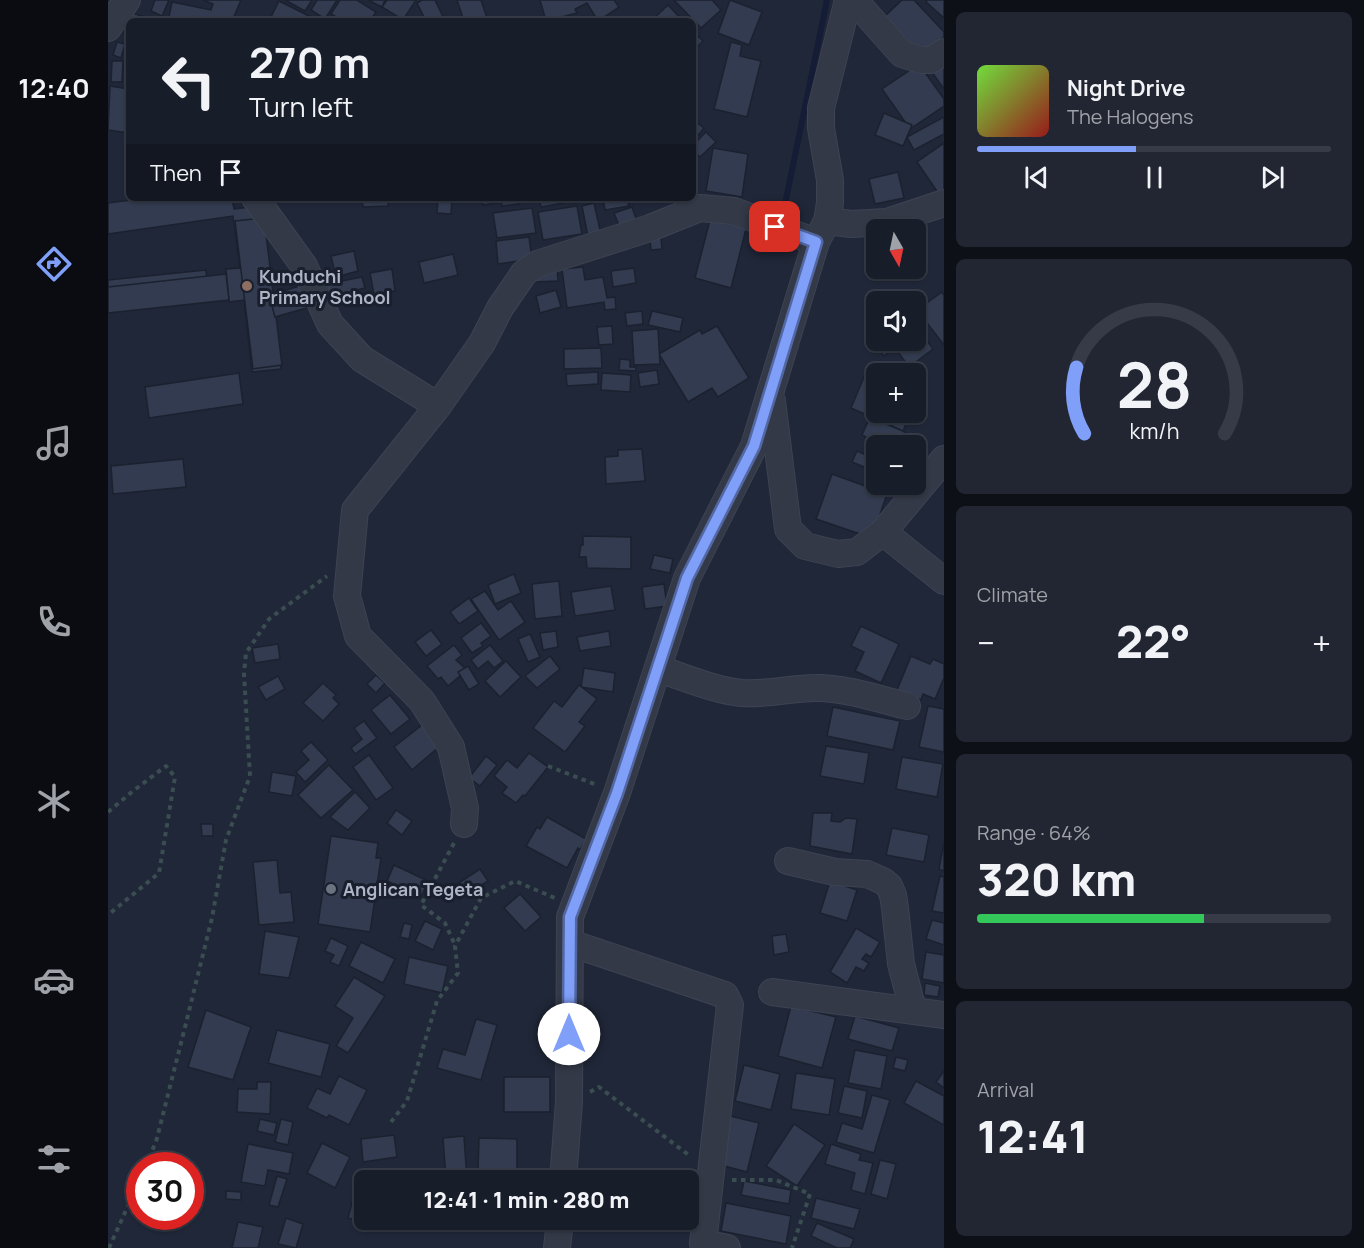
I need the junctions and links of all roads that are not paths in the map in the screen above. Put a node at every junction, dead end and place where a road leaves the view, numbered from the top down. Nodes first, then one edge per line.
1 (127, 0) edge
2 (848, 0) edge
3 (854, 0) edge
4 (108, 28) edge
5 (944, 52) edge
6 (257, 201) edge
7 (944, 203) edge
8 (821, 232) junction
9 (770, 390) junction
10 (438, 406) junction
11 (944, 459) edge
12 (883, 532) junction
13 (944, 581) edge
14 (658, 669) junction
15 (907, 706) dead end
16 (464, 824) road end
17 (788, 861) dead end
18 (570, 943) junction
19 (772, 992) dead end
20 (913, 1011) junction
21 (944, 1016) edge
22 (564, 1170) edge
23 (559, 1230) edge
24 (557, 1248) edge
25 (728, 1248) edge

1 - 4 street
2 - 8 street
3 - 5 street
6 - 10 street
7 - 8 street
8 - 9 street
8 - 10 street
9 - 12 street
9 - 14 street
10 - 16 street
11 - 12 street
12 - 13 street
14 - 15 street
14 - 18 street
17 - 20 street
18 - 22 street
18 - 25 street
19 - 20 street
20 - 21 street
23 - 24 street

